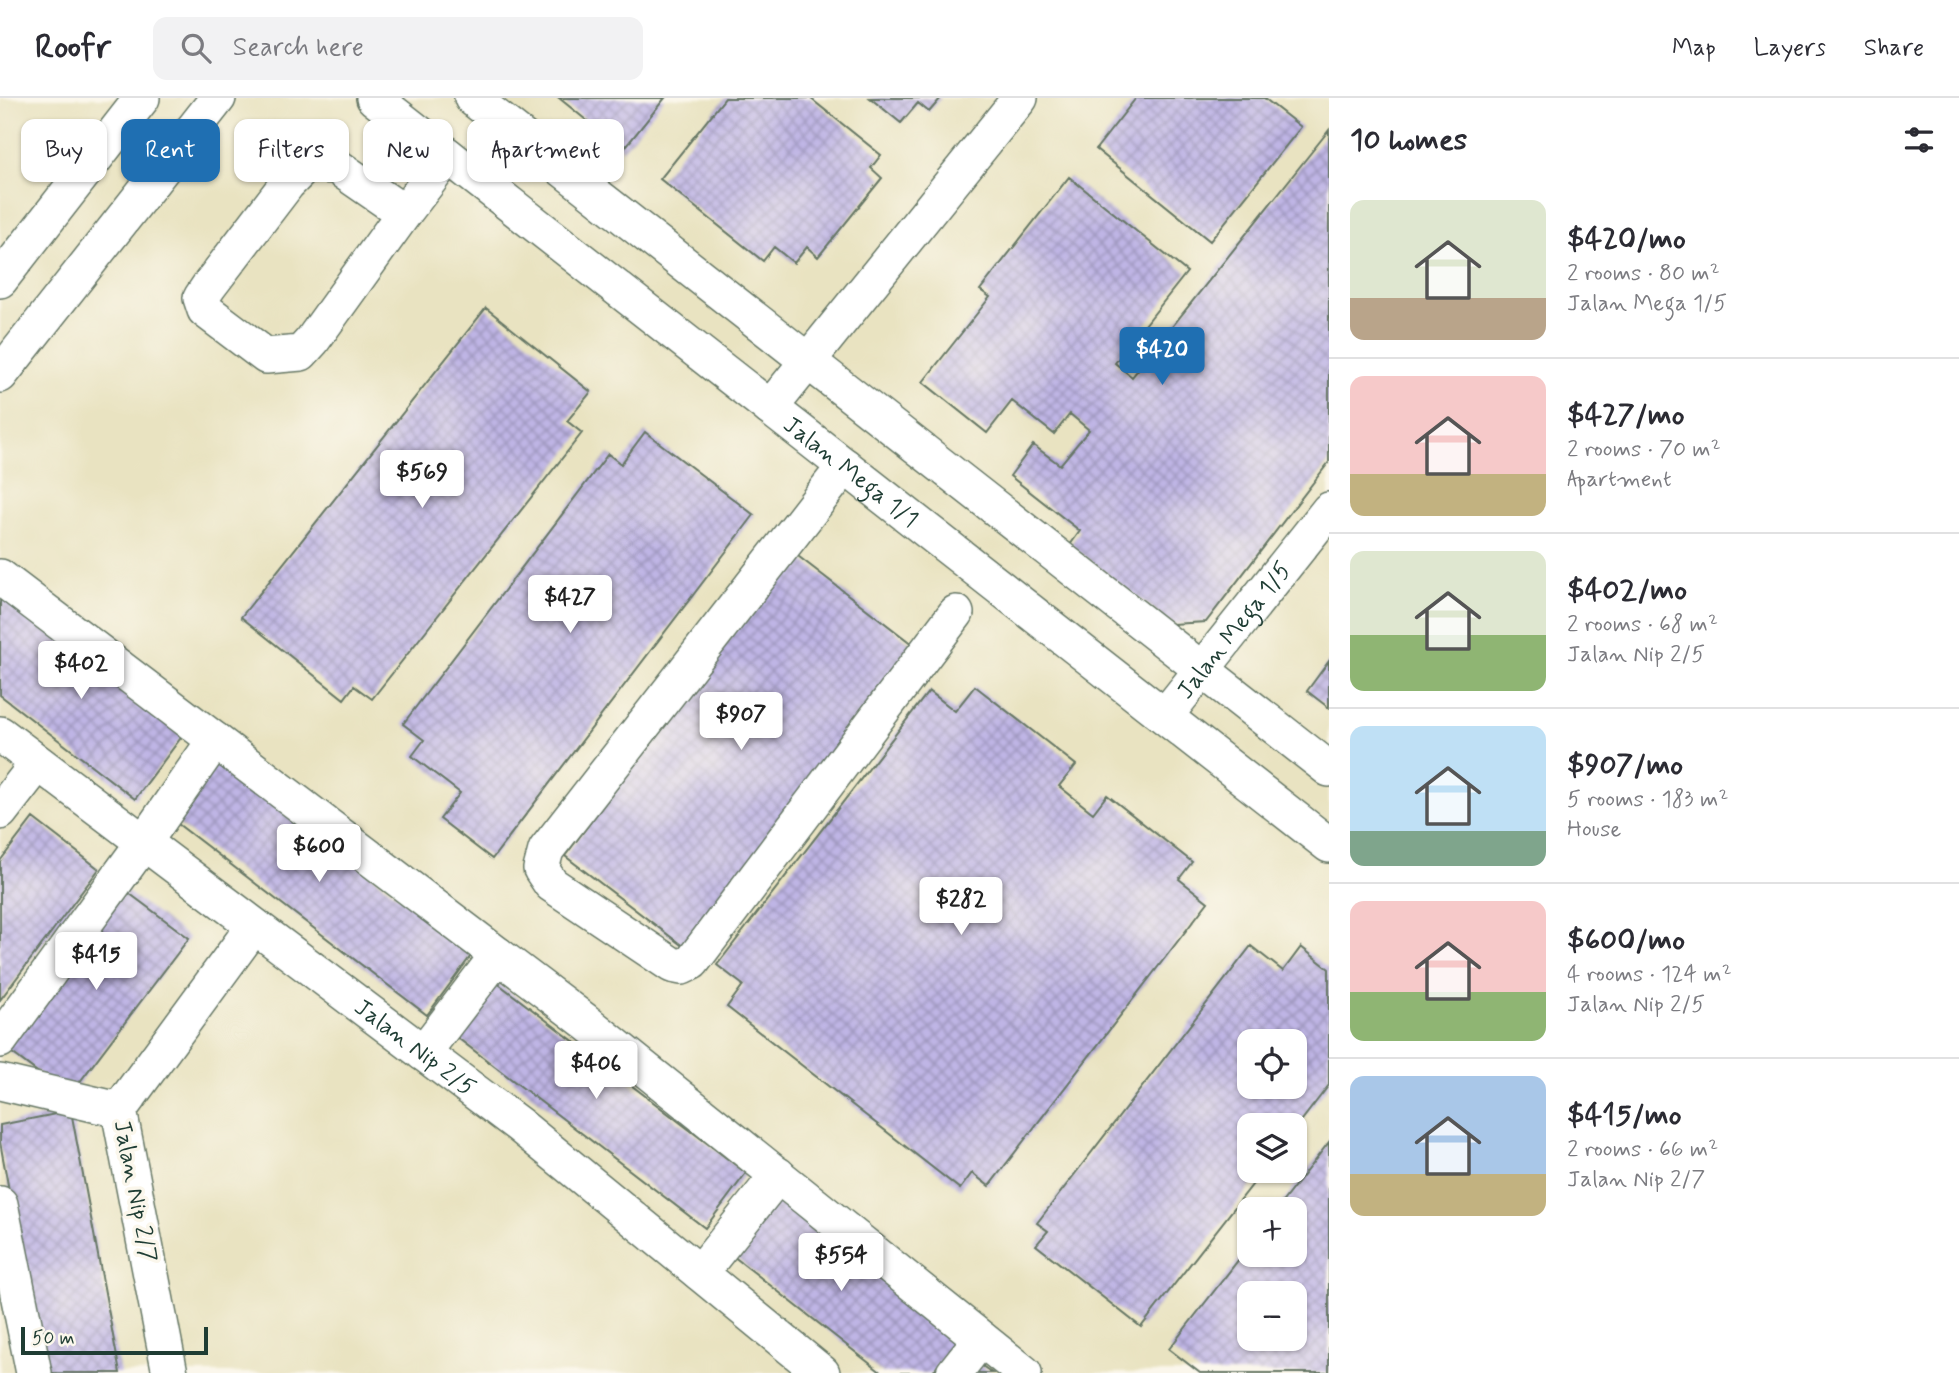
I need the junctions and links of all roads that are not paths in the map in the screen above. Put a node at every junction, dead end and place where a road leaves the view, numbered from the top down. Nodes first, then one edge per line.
1 (142, 98) edge
2 (218, 98) edge
3 (374, 98) edge
4 (472, 98) edge
5 (1020, 98) edge
6 (401, 119) edge
7 (453, 160) edge
8 (428, 182) edge
9 (404, 213) junction
10 (0, 280) edge
11 (808, 361) junction
12 (0, 375) edge
13 (770, 408) junction
14 (845, 466) junction
15 (1329, 509) edge
16 (0, 577) edge
17 (956, 613) dead end
18 (1202, 670) junction
19 (1165, 716) junction
20 (0, 734) edge
21 (215, 740) junction
22 (38, 763) junction
23 (1329, 769) edge
24 (0, 811) edge
25 (144, 842) junction
26 (1329, 845) edge
27 (254, 926) junction
28 (498, 955) junction
29 (0, 1041) edge
30 (422, 1053) junction
31 (0, 1082) edge
32 (119, 1110) junction
33 (778, 1175) junction
34 (0, 1204) edge
35 (700, 1273) junction
36 (981, 1339) junction
37 (34, 1373) edge
38 (170, 1373) edge
39 (822, 1373) edge
40 (954, 1373) edge
41 (1024, 1373) edge

1 - 10 street
2 - 12 street
3 - 6 street, Jalan Mega 1/1
4 - 11 street
5 - 11 street
7 - 13 street, Jalan Mega 1/1
8 - 9 street
9 - 9 street
11 - 13 street
11 - 18 street
13 - 14 street, Jalan Mega 1/1
14 - 17 street
14 - 19 street, Jalan Mega 1/1
15 - 18 street, Jalan Mega 1/5
16 - 21 street
18 - 19 street, Jalan Mega 1/5
18 - 23 street
19 - 26 street, Jalan Mega 1/1
20 - 22 street, Jalan Nip 2/5
21 - 25 street
21 - 28 street
22 - 24 street
22 - 25 street, Jalan Nip 2/5
25 - 27 street, Jalan Nip 2/5
25 - 29 street
27 - 30 street, Jalan Nip 2/5
27 - 32 street, Jalan Nip 2/7
28 - 30 street
28 - 33 street
30 - 35 street, Jalan Nip 2/5
31 - 32 street
32 - 38 street, Jalan Nip 2/7
33 - 35 street
33 - 36 street
34 - 37 street
35 - 39 street, Jalan Nip 2/5
36 - 40 street
36 - 41 street

